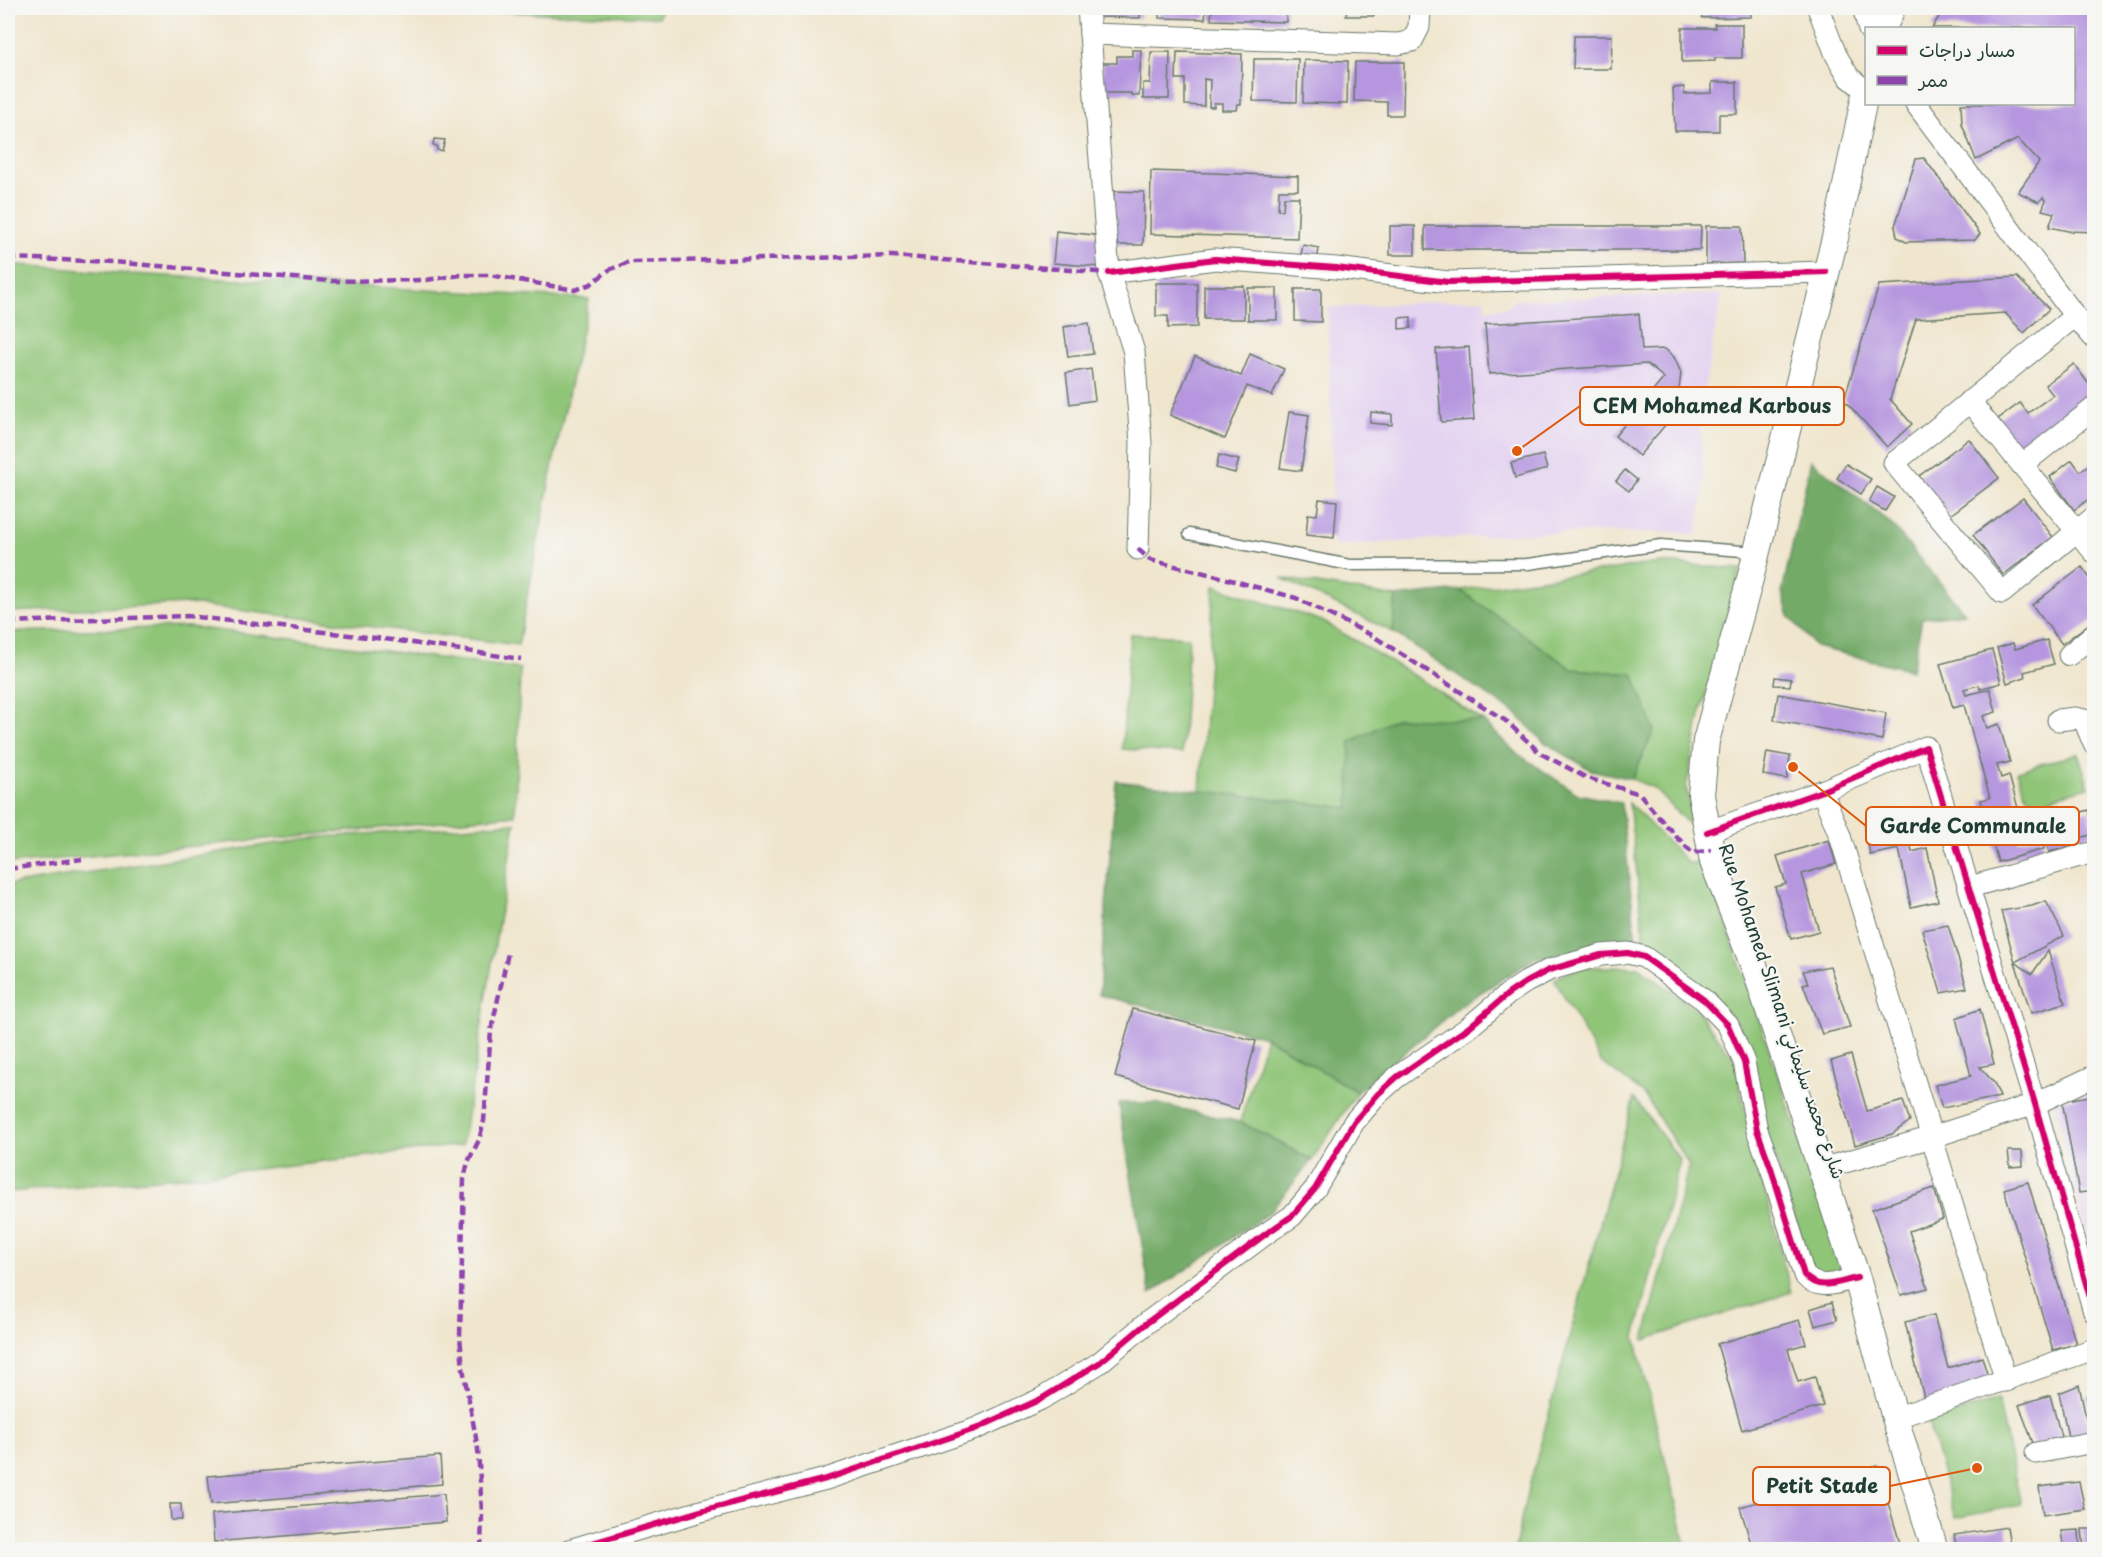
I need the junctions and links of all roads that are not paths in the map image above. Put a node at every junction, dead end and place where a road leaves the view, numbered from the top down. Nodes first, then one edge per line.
1 (1088, 8) edge
2 (1420, 8) edge
3 (1818, 8) edge
4 (1866, 8) edge
5 (1895, 8) edge
6 (1871, 27) edge
7 (1886, 27) edge
8 (1090, 34) junction
9 (1865, 90) edge
10 (1865, 96) edge
11 (1917, 105) edge
12 (1826, 272) junction
13 (1109, 273) junction
14 (2075, 316) junction
15 (2094, 339) edge
16 (1969, 401) junction
17 (2094, 408) edge
18 (2022, 465) junction
19 (2094, 517) edge
20 (2078, 531) junction
21 (1189, 534) dead end
22 (1138, 549) dead end
23 (1757, 552) junction
24 (2094, 552) edge
25 (2094, 634) edge
26 (2069, 655) dead end
27 (2058, 720) dead end
28 (2094, 744) edge
29 (1821, 791) junction
30 (1707, 832) junction
31 (2094, 852) edge
32 (1970, 887) junction
33 (2094, 1076) edge
34 (2034, 1104) junction
35 (1932, 1137) junction
36 (1821, 1169) junction
37 (1857, 1278) junction
38 (2094, 1312) edge
39 (2094, 1349) edge
40 (2006, 1381) junction
41 (1895, 1418) junction
42 (2094, 1442) edge
43 (2036, 1453) dead end
44 (569, 1550) edge
45 (1935, 1550) edge

1 - 8 street
2 - 8 street
3 - 9 street
4 - 6 street
5 - 7 street
8 - 13 street
10 - 12 street, Rue Mohamed Slimani شارع محمد سليماني
11 - 14 street
12 - 13 street
12 - 23 street, Rue Mohamed Slimani شارع محمد سليماني
13 - 22 street
14 - 15 street
14 - 16 street
16 - 18 street
16 - 20 street
17 - 18 street
18 - 20 street
19 - 20 street
20 - 24 street
21 - 23 lane
23 - 30 street, Rue Mohamed Slimani شارع محمد سليماني
25 - 26 street
27 - 28 street
29 - 30 street
29 - 32 street
29 - 35 street
30 - 36 street, Rue Mohamed Slimani شارع محمد سليماني
31 - 32 street
32 - 34 street
33 - 34 street
34 - 35 street
34 - 38 street
35 - 36 street
35 - 40 street
36 - 37 street, Rue Mohamed Slimani شارع محمد سليماني
37 - 41 street, Rue Mohamed Slimani شارع محمد سليماني
37 - 44 street
39 - 40 street
40 - 41 street
41 - 45 street, Rue Mohamed Slimani شارع محمد سليماني
42 - 43 street

